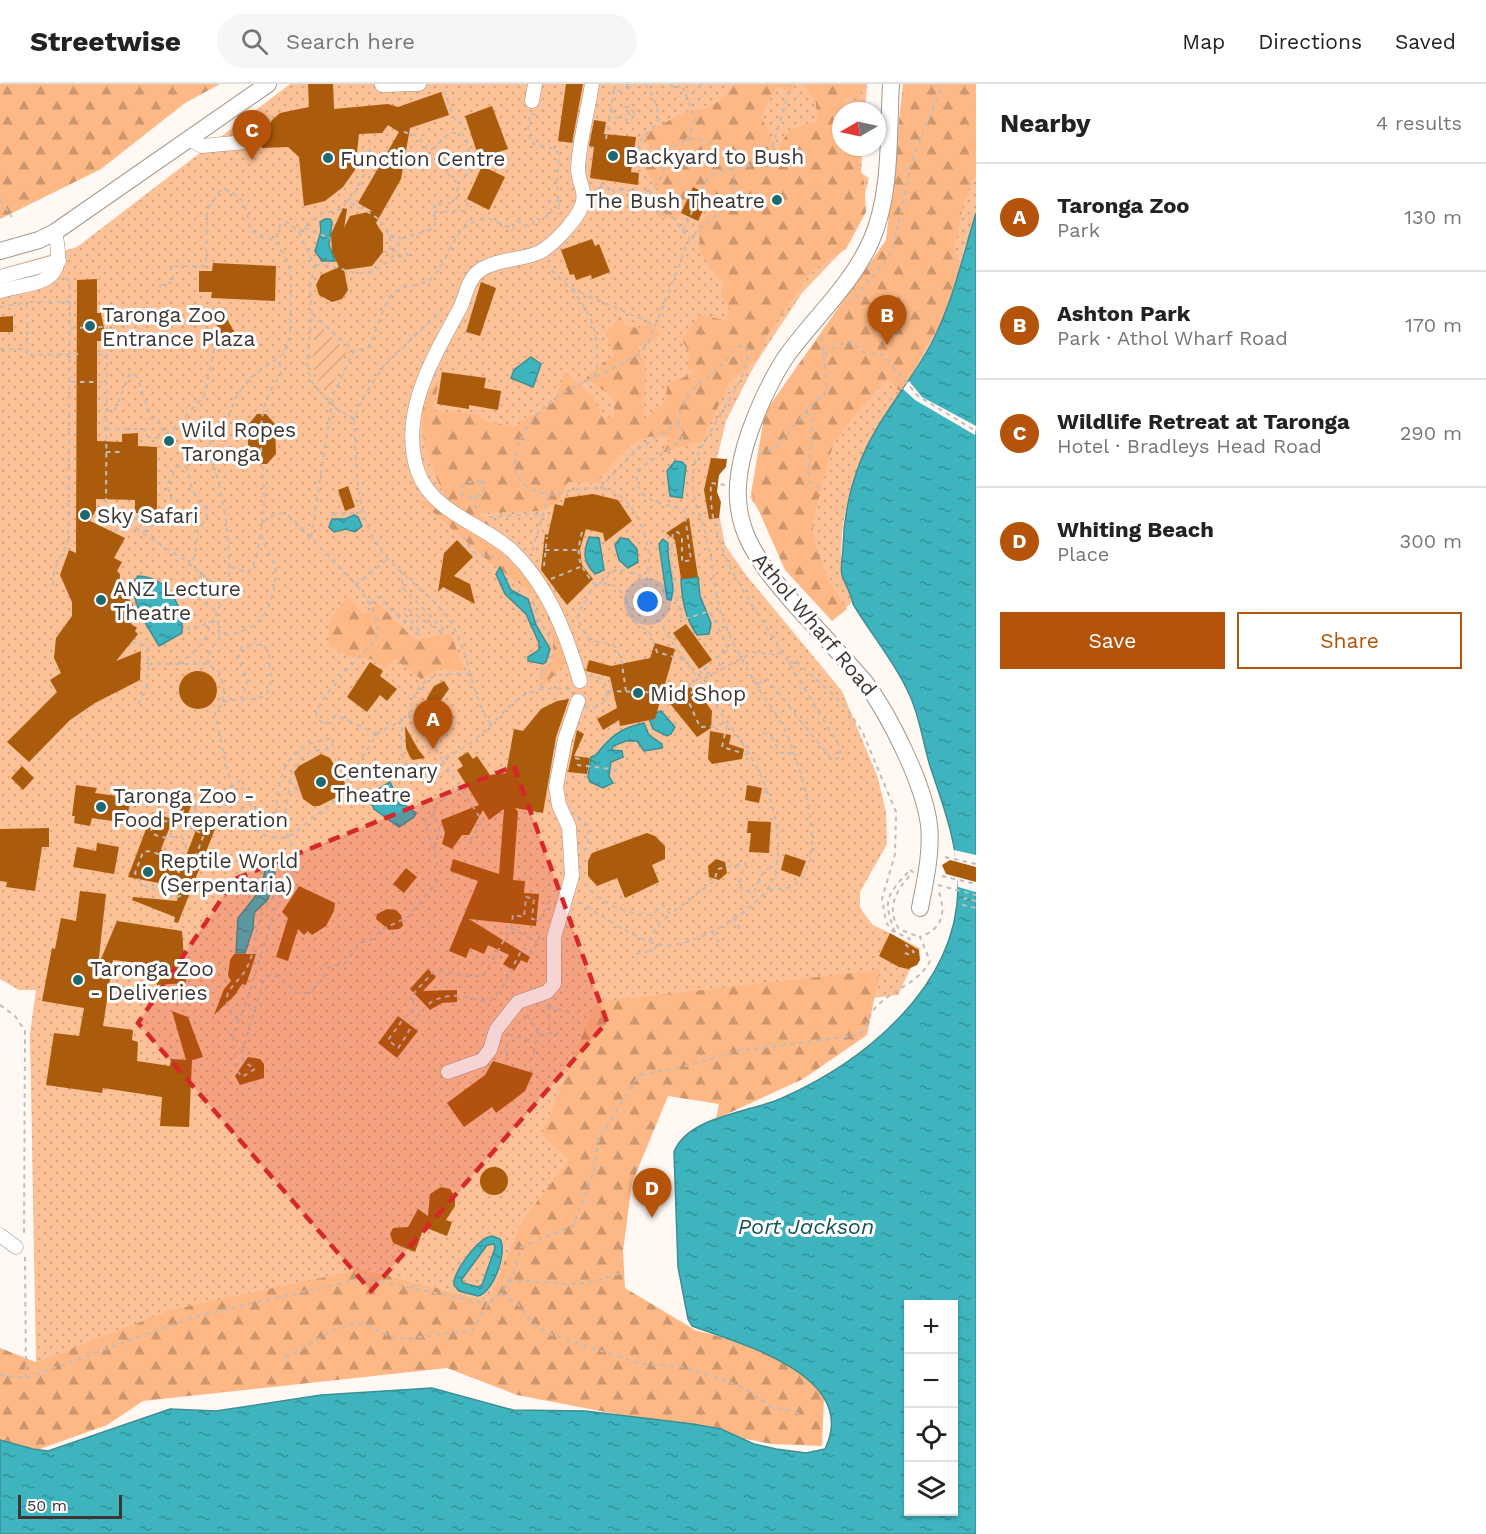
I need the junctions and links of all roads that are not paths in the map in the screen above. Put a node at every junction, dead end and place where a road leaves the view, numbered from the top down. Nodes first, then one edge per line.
1 (268, 84) edge
2 (418, 84) edge
3 (535, 84) edge
4 (592, 84) edge
5 (891, 84) edge
6 (382, 85) edge
7 (532, 101) dead end
8 (189, 139) junction
9 (245, 142) dead end
10 (56, 232) junction
11 (0, 251) edge
12 (58, 266) junction
13 (0, 277) edge
14 (0, 291) edge
15 (920, 908) dead end
16 (448, 1072) dead end
17 (0, 1234) edge
18 (20, 1244) road end

1 - 8 main road
2 - 6 street
3 - 7 street
4 - 16 street
5 - 15 main road, Athol Wharf Road
8 - 9 street
8 - 10 main road
10 - 11 main road
10 - 12 street
12 - 13 street
12 - 14 street
17 - 18 street

